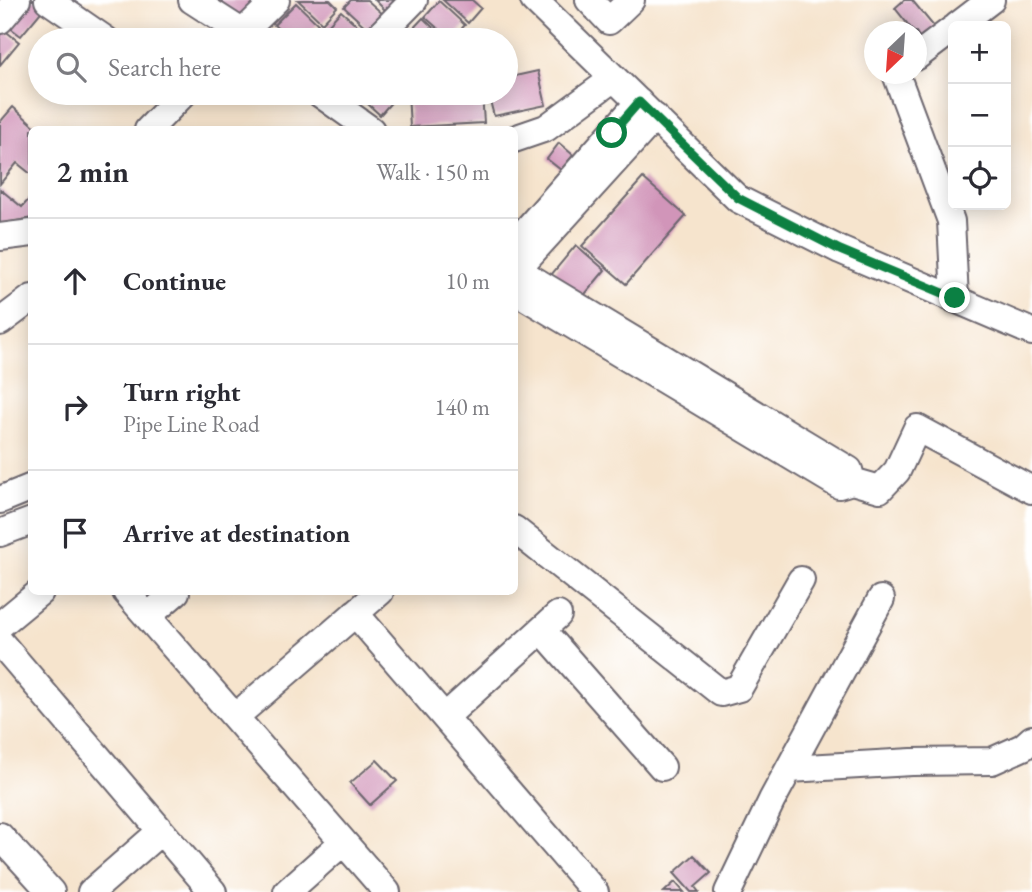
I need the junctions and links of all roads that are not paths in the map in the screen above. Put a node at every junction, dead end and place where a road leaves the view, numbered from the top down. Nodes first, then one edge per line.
1 (17, 0) edge
2 (48, 0) edge
3 (192, 0) edge
4 (276, 0) edge
5 (414, 0) edge
6 (534, 0) edge
7 (589, 0) edge
8 (631, 0) edge
9 (991, 0) edge
10 (0, 20) edge
11 (964, 21) edge
12 (89, 28) edge
13 (231, 28) edge
14 (252, 28) edge
15 (387, 28) edge
16 (948, 33) edge
17 (927, 49) edge
18 (614, 78) junction
19 (900, 84) edge
20 (172, 105) edge
21 (337, 105) edge
22 (647, 109) junction
23 (152, 126) edge
24 (366, 126) edge
25 (518, 138) edge
26 (28, 234) edge
27 (0, 237) edge
28 (518, 264) edge
29 (518, 270) edge
30 (955, 298) junction
31 (28, 301) edge
32 (0, 322) edge
33 (1032, 332) edge
34 (28, 489) edge
35 (1032, 490) edge
36 (0, 500) edge
37 (28, 522) edge
38 (518, 532) edge
39 (0, 533) edge
40 (802, 580) dead end
41 (36, 595) edge
42 (129, 595) edge
43 (172, 595) edge
44 (376, 595) edge
45 (881, 599) dead end
46 (355, 613) junction
47 (148, 616) junction
48 (0, 625) edge
49 (0, 642) edge
50 (446, 716) junction
51 (235, 717) junction
52 (1032, 739) edge
53 (662, 767) dead end
54 (789, 769) junction
55 (161, 831) junction
56 (0, 835) edge
57 (344, 842) junction
58 (51, 892) edge
59 (91, 892) edge
60 (213, 892) edge
61 (287, 892) edge
62 (387, 892) edge
63 (595, 892) edge
64 (727, 892) edge

1 - 10 street
2 - 12 street
3 - 13 street
4 - 14 street
5 - 15 street
6 - 18 street
7 - 8 street
9 - 11 street
16 - 17 street
18 - 22 street
18 - 25 street
19 - 30 street
20 - 23 street
21 - 24 street
22 - 28 street
22 - 30 street
26 - 27 street
29 - 35 street
30 - 33 street
31 - 32 street
34 - 36 street
37 - 39 street
38 - 40 street
41 - 48 street
42 - 47 street
43 - 47 street
44 - 46 street
45 - 54 street
46 - 50 street
46 - 51 street
47 - 51 street
49 - 55 street
50 - 53 street
50 - 63 street
51 - 57 street
52 - 54 street
54 - 64 street
55 - 59 street
55 - 60 street
56 - 58 street
57 - 61 street
57 - 62 street

